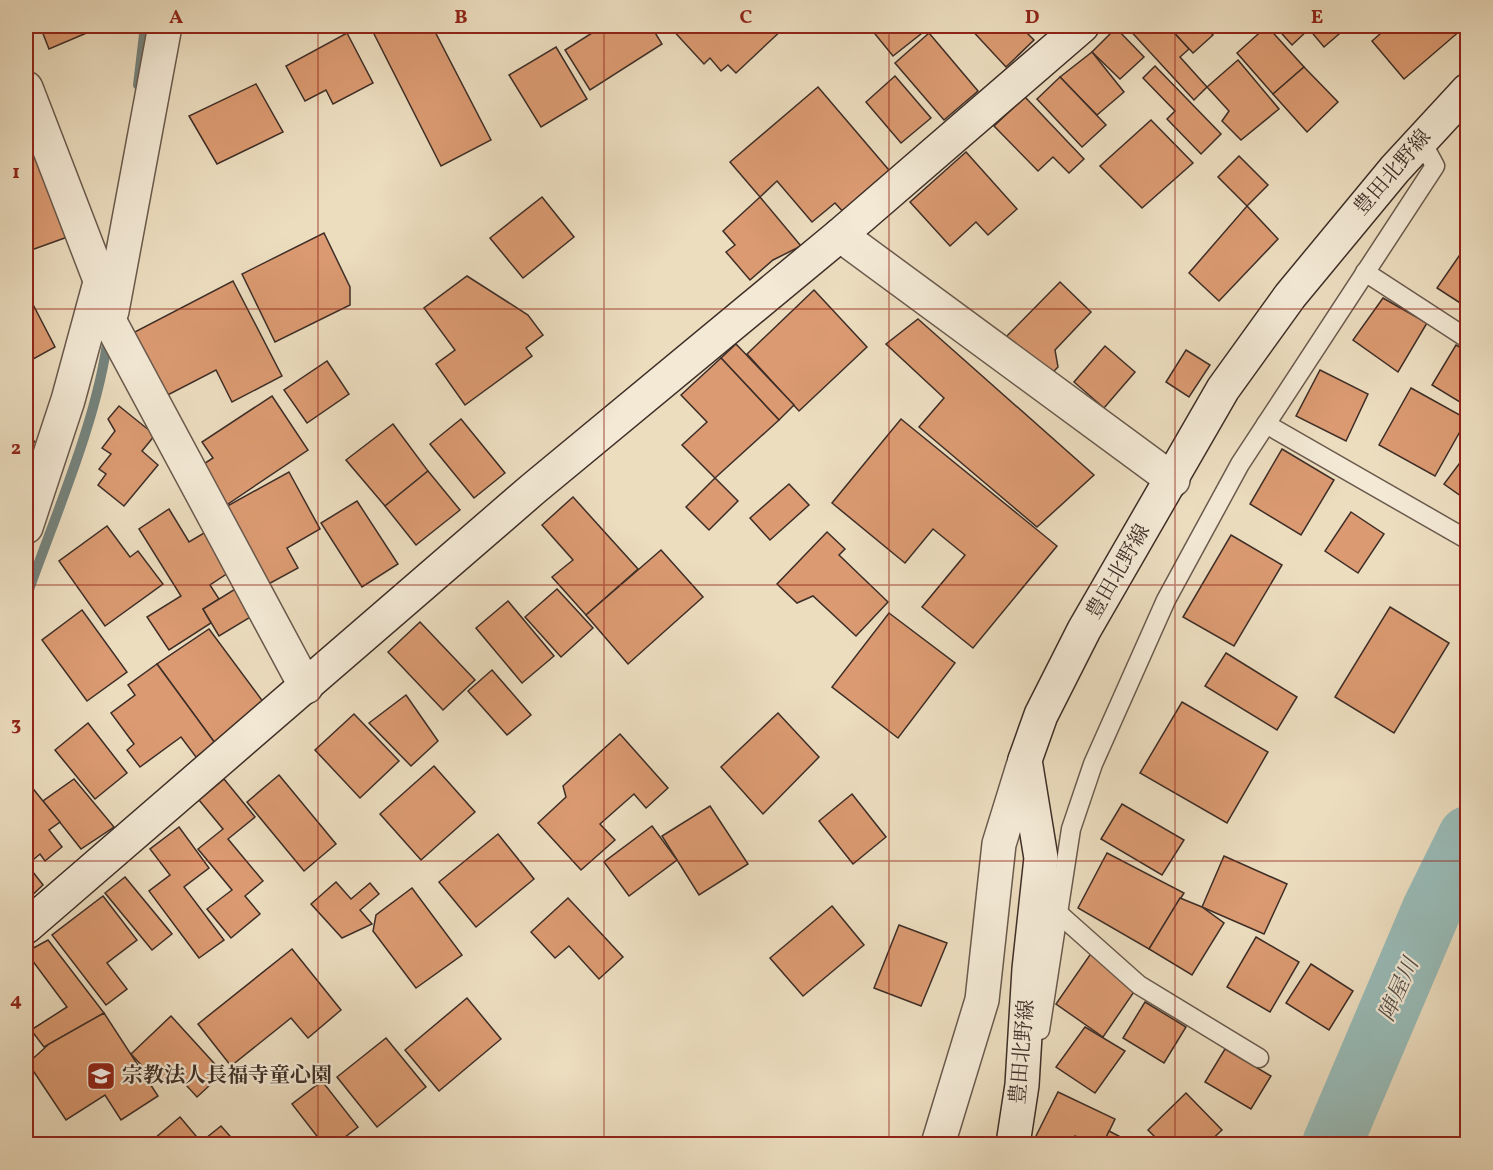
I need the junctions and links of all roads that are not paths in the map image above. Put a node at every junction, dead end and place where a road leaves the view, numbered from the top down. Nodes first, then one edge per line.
1 (165, 26) edge
2 (1082, 26) edge
3 (26, 88) edge
4 (1467, 90) edge
5 (1421, 140) junction
6 (840, 234) junction
7 (1365, 272) junction
8 (105, 299) junction
9 (1467, 339) edge
10 (1266, 424) junction
11 (1173, 480) junction
12 (26, 526) edge
13 (1467, 540) edge
14 (306, 687) junction
15 (1025, 760) junction
16 (1058, 913) junction
17 (26, 927) edge
18 (1259, 1058) dead end
19 (1023, 1062) junction
20 (938, 1144) edge
21 (1013, 1144) edge

1 - 8 street
2 - 6 street
3 - 8 street
4 - 5 street, 豊田北野線
5 - 7 lane
5 - 11 street, 豊田北野線
6 - 11 street
6 - 14 street
7 - 9 lane
7 - 10 lane
8 - 12 street
8 - 14 street
10 - 13 lane
10 - 16 lane
11 - 15 street, 豊田北野線
14 - 17 street
15 - 19 street, 豊田北野線
15 - 20 street
16 - 18 lane
16 - 19 lane
19 - 21 street, 豊田北野線

